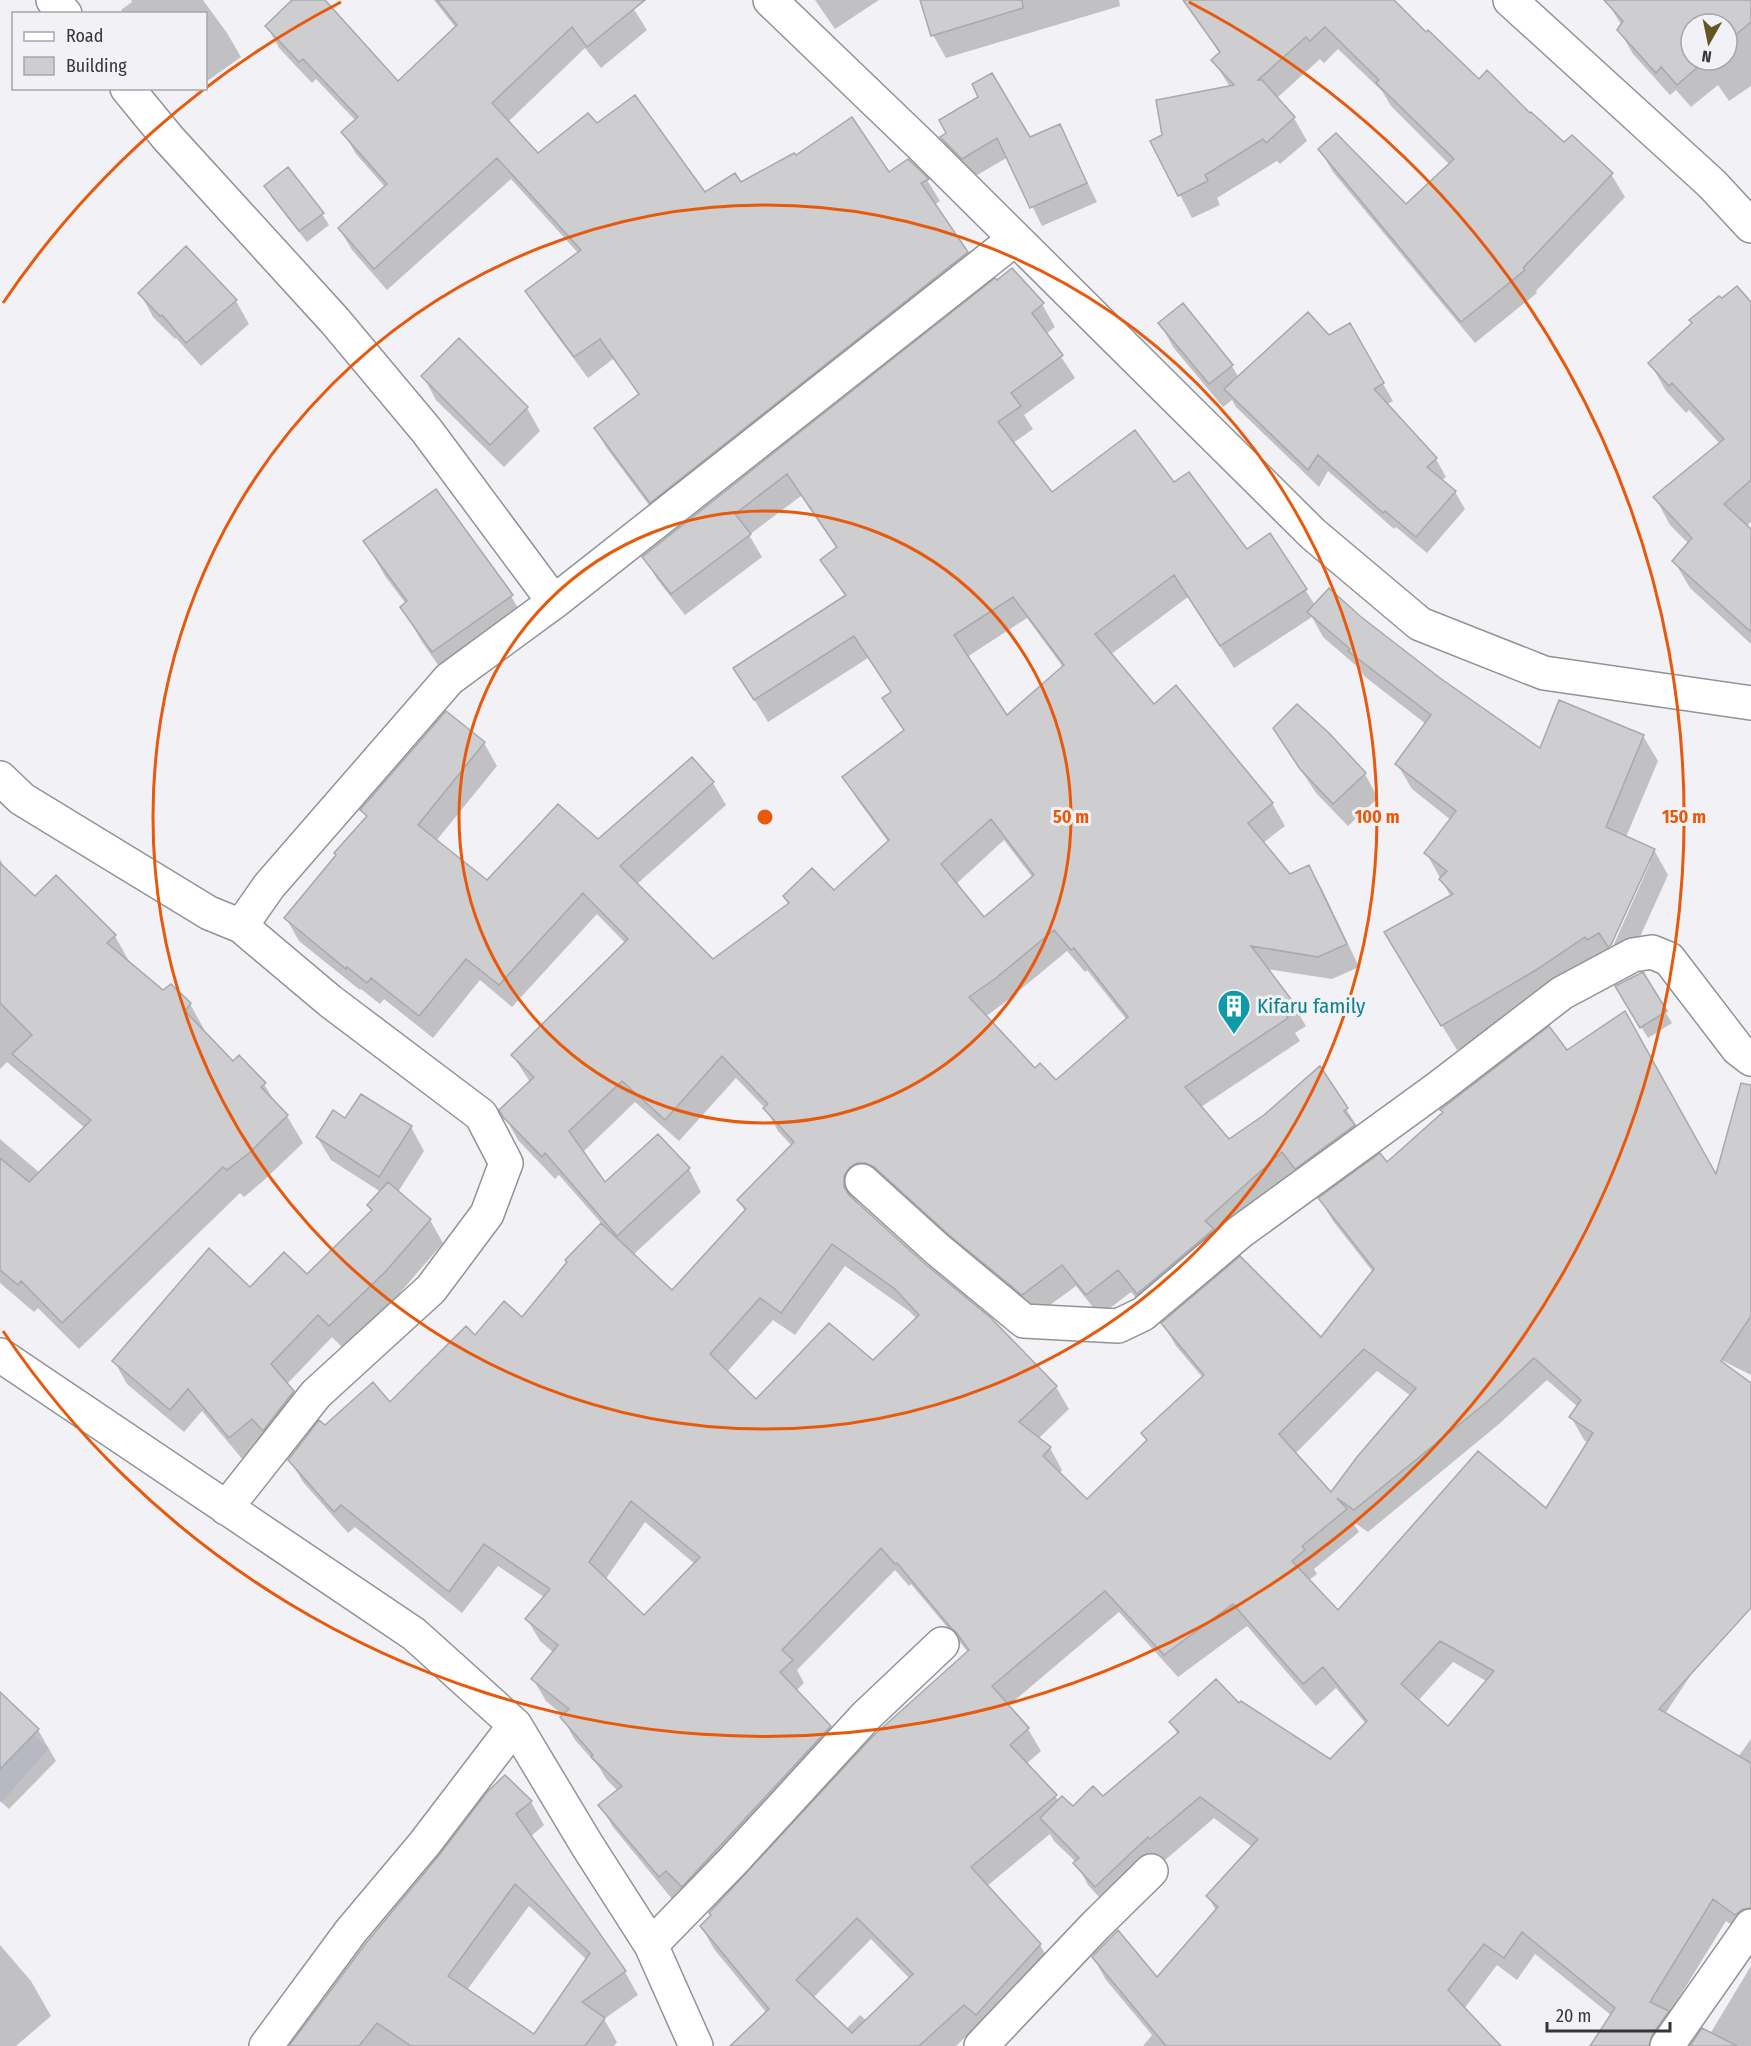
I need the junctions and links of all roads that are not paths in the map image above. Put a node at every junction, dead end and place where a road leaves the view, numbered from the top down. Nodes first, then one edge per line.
1 (53, 0) edge
2 (770, 0) edge
3 (1510, 0) edge
4 (62, 12) edge
5 (129, 90) edge
6 (1751, 226) edge
7 (1015, 239) junction
8 (554, 602) junction
9 (1751, 703) edge
10 (0, 777) edge
11 (241, 926) junction
12 (1751, 1059) edge
13 (862, 1181) dead end
14 (0, 1355) edge
15 (226, 1508) junction
16 (942, 1644) dead end
17 (515, 1725) junction
18 (1151, 1871) dead end
19 (1751, 1926) edge
20 (651, 1945) junction
21 (266, 2046) edge
22 (696, 2046) edge
23 (981, 2046) edge
24 (1667, 2046) edge

1 - 4 street
2 - 7 street
3 - 6 street
5 - 8 street
7 - 8 street
7 - 9 street
8 - 11 street
10 - 11 street
11 - 15 street
12 - 13 street
14 - 15 street
15 - 17 street
16 - 20 street
17 - 20 street
17 - 21 street
18 - 23 street
19 - 24 street
20 - 22 street

